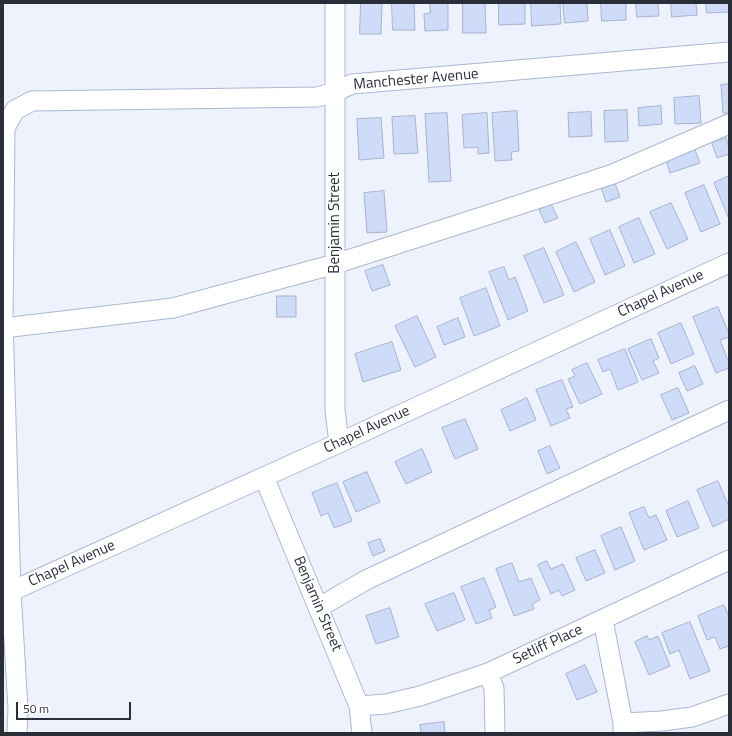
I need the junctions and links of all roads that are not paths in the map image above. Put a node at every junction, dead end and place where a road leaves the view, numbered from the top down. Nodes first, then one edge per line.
1 (335, 3) edge
2 (729, 52) edge
3 (335, 92) junction
4 (729, 124) edge
5 (729, 263) edge
6 (335, 264) junction
7 (3, 318) edge
8 (3, 328) edge
9 (729, 410) edge
10 (339, 443) junction
11 (264, 477) junction
12 (729, 560) edge
13 (7, 593) edge
14 (318, 608) junction
15 (603, 620) junction
16 (488, 673) junction
17 (729, 704) edge
18 (359, 706) junction
19 (623, 728) edge
20 (18, 733) edge
21 (362, 733) edge
22 (495, 733) edge

1 - 3 street, Benjamin Street
2 - 3 street, Manchester Avenue
3 - 6 street, Benjamin Street
3 - 7 street, Manchester Avenue
4 - 6 street
5 - 10 street, Chapel Avenue
6 - 8 street
6 - 10 street, Benjamin Street
7 - 8 street
8 - 13 street
9 - 14 street
10 - 11 street, Chapel Avenue
11 - 13 street, Chapel Avenue
11 - 14 street, Benjamin Street
12 - 15 street, Setliff Place
13 - 20 street
14 - 18 street, Benjamin Street
15 - 16 street, Setliff Place
15 - 19 street
16 - 18 street, Setliff Place
16 - 22 street
17 - 19 street
18 - 21 street, Benjamin Street

